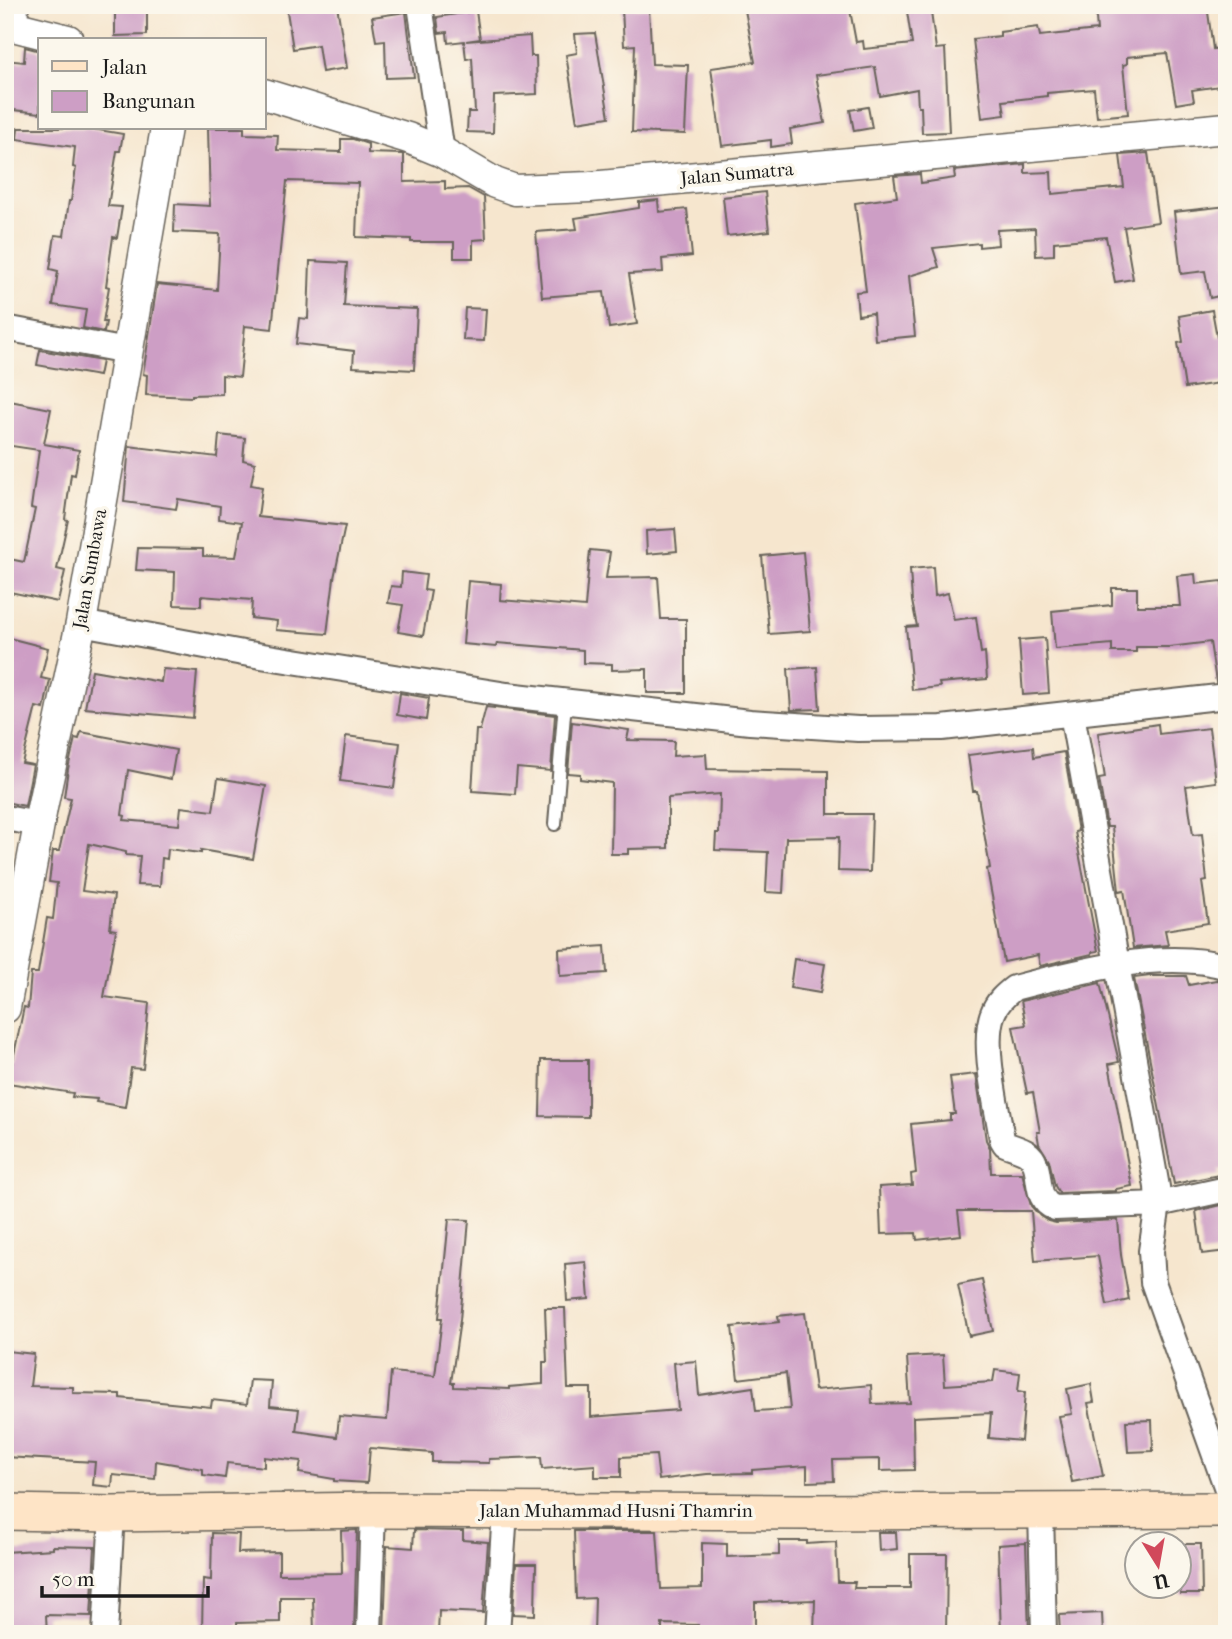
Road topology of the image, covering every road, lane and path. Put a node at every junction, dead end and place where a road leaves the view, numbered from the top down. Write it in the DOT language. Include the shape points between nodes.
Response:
graph roads {
  1 [pos="420,5"];
  2 [pos="12,19"];
  3 [pos="63,38"];
  4 [pos="266,95"];
  5 [pos="1227,128"];
  6 [pos="166,130"];
  7 [pos="442,152"];
  8 [pos="5,328"];
  9 [pos="127,351"];
  10 [pos="81,623"];
  11 [pos="1227,696"];
  12 [pos="565,702"];
  13 [pos="1072,714"];
  14 [pos="5,818"];
  15 [pos="39,824"];
  16 [pos="555,824"];
  17 [pos="1117,965"];
  18 [pos="1227,967"];
  19 [pos="5,1008"];
  20 [pos="1227,1189"];
  21 [pos="1158,1203"];
  22 [pos="1227,1489"];
  23 [pos="373,1510"];
  24 [pos="1227,1510"];
  25 [pos="505,1511"];
  26 [pos="1041,1511"];
  27 [pos="5,1512"];
  28 [pos="112,1514"];
  29 [pos="105,1634"];
  30 [pos="369,1634"];
  31 [pos="497,1634"];
  32 [pos="1044,1634"];
  1 -- 7 [label="street"];
  2 -- 3 [label="street"];
  4 -- 7 [label="street, Jalan Sumatra"];
  5 -- 7 [label="street, Jalan Sumatra" via="536,190 515,190 495,183"];
  6 -- 9 [label="street, Jalan Sumbawa"];
  8 -- 9 [label="street"];
  9 -- 10 [label="street, Jalan Sumbawa"];
  10 -- 12 [label="street"];
  10 -- 15 [label="street, Jalan Sumbawa"];
  11 -- 13 [label="street"];
  12 -- 13 [label="street" via="858,729 942,728"];
  12 -- 16 [label="lane"];
  13 -- 17 [label="street"];
  14 -- 15 [label="street"];
  15 -- 19 [label="street, Jalan Sumbawa"];
  17 -- 18 [label="street" via="1194,960"];
  17 -- 21 [label="street"];
  17 -- 21 [label="street" via="1014,988 1002,997 990,1021 989,1050 1002,1139 1033,1160 1041,1196 1049,1206"];
  20 -- 21 [label="street"];
  21 -- 22 [label="street" via="1151,1251 1153,1282"];
  23 -- 25 [label="main road, Jalan Muhammad Husni Thamrin"];
  23 -- 28 [label="main road, Jalan Muhammad Husni Thamrin"];
  23 -- 30 [label="street"];
  24 -- 26 [label="main road, Jalan Muhammad Husni Thamrin"];
  25 -- 26 [label="main road, Jalan Muhammad Husni Thamrin"];
  25 -- 31 [label="street"];
  26 -- 32 [label="street"];
  27 -- 28 [label="main road, Jalan Muhammad Husni Thamrin"];
  28 -- 29 [label="street"];
}
